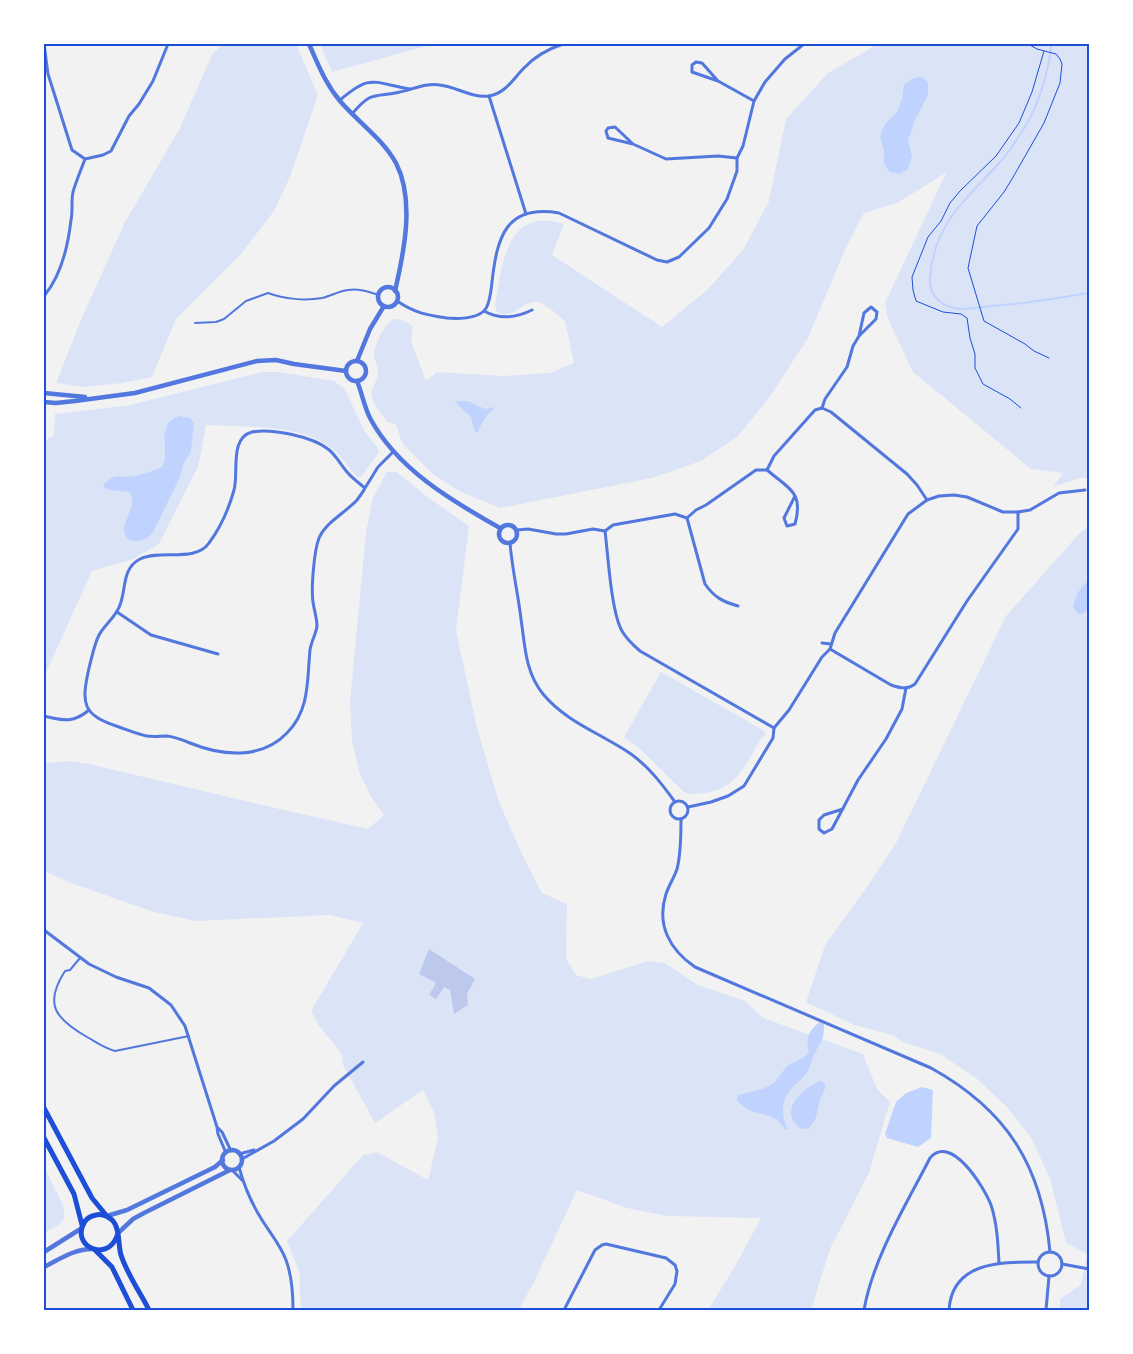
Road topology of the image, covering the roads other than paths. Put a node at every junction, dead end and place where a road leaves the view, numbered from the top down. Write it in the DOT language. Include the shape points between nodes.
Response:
graph roads {
  1 [pos="44,44"];
  2 [pos="168,44"];
  3 [pos="309,44"];
  4 [pos="563,44"];
  5 [pos="804,44"];
  6 [pos="718,81"];
  7 [pos="413,89"];
  8 [pos="489,96"];
  9 [pos="340,100"];
  10 [pos="754,101"];
  11 [pos="352,114"];
  12 [pos="633,144"];
  13 [pos="737,158"];
  14 [pos="85,159"];
  15 [pos="526,214"];
  16 [pos="395,290"];
  17 [pos="379,295"];
  18 [pos="44,296"];
  19 [pos="397,300"];
  20 [pos="384,306"];
  21 [pos="532,310"];
  22 [pos="484,311"];
  23 [pos="195,323"];
  24 [pos="859,336"];
  25 [pos="357,362"];
  26 [pos="346,371"];
  27 [pos="357,381"];
  28 [pos="44,394"];
  29 [pos="95,398"];
  30 [pos="44,402"];
  31 [pos="822,408"];
  32 [pos="394,450"];
  33 [pos="767,470"];
  34 [pos="365,488"];
  35 [pos="1085,490"];
  36 [pos="795,496"];
  37 [pos="927,500"];
  38 [pos="1018,512"];
  39 [pos="687,518"];
  40 [pos="500,528"];
  41 [pos="517,530"];
  42 [pos="604,530"];
  43 [pos="510,543"];
  44 [pos="738,606"];
  45 [pos="117,612"];
  46 [pos="822,643"];
  47 [pos="832,644"];
  48 [pos="830,649"];
  49 [pos="218,654"];
  50 [pos="906,688"];
  51 [pos="89,710"];
  52 [pos="44,716"];
  53 [pos="774,728"];
  54 [pos="675,802"];
  55 [pos="688,807"];
  56 [pos="843,808"];
  57 [pos="681,819"];
  58 [pos="44,930"];
  59 [pos="80,958"];
  60 [pos="188,1036"];
  61 [pos="363,1062"];
  62 [pos="44,1108"];
  63 [pos="217,1127"];
  64 [pos="44,1138"];
  65 [pos="231,1150"];
  66 [pos="226,1153"];
  67 [pos="241,1156"];
  68 [pos="222,1160"];
  69 [pos="239,1167"];
  70 [pos="231,1170"];
  71 [pos="244,1183"];
  72 [pos="107,1216"];
  73 [pos="82,1227"];
  74 [pos="117,1235"];
  75 [pos="94,1249"];
  76 [pos="44,1252"];
  77 [pos="1050,1252"];
  78 [pos="999,1262"];
  79 [pos="1038,1262"];
  80 [pos="1062,1264"];
  81 [pos="44,1267"];
  82 [pos="1089,1269"];
  83 [pos="1049,1276"];
  84 [pos="133,1310"];
  85 [pos="149,1310"];
  86 [pos="293,1310"];
  87 [pos="564,1310"];
  88 [pos="659,1310"];
  89 [pos="864,1310"];
  90 [pos="949,1310"];
  91 [pos="1046,1310"];
  1 -- 14 [label="street" via="48,74 72,150"];
  2 -- 14 [label="street" via="153,81 129,116 111,151"];
  3 -- 9 [label="street" via="321,72"];
  4 -- 8 [label="street" via="543,52 523,68 510,85"];
  5 -- 10 [label="street" via="785,59"];
  6 -- 6 [label="street" via="692,72 692,65 702,63"];
  6 -- 10 [label="street"];
  7 -- 8 [label="street" via="432,84 476,96"];
  7 -- 9 [label="street" via="372,81 360,84"];
  7 -- 11 [label="street" via="374,96"];
  8 -- 15 [label="street"];
  9 -- 11 [label="street"];
  10 -- 13 [label="street"];
  11 -- 16 [label="street" via="386,148 403,180 406,222"];
  12 -- 12 [label="street" via="608,138 606,131 615,127"];
  12 -- 13 [label="street" via="666,159"];
  13 -- 15 [label="street" via="737,171 723,206 709,228 673,261 657,260 559,213 542,210"];
  14 -- 18 [label="street" via="73,193 66,249"];
  15 -- 22 [label="street" via="507,227 501,237"];
  16 -- 17 [label="street" via="386,288"];
  16 -- 19 [label="street"];
  17 -- 20 [label="street"];
  17 -- 23 [label="lane" via="357,289 301,299 268,293 246,301 224,319"];
  19 -- 20 [label="street" via="390,307"];
  19 -- 22 [label="street" via="415,312 430,316 457,319"];
  20 -- 25 [label="street" via="370,329"];
  21 -- 22 [label="street" via="519,316 498,317"];
  24 -- 24 [label="street" via="864,313 871,307 877,312 876,319"];
  24 -- 31 [label="street" via="847,367"];
  25 -- 26 [label="street" via="348,365"];
  25 -- 27 [label="street" via="366,371 364,377"];
  26 -- 27 [label="street" via="350,379"];
  26 -- 29 [label="street" via="276,360 257,362 135,393"];
  27 -- 32 [label="street" via="369,416"];
  28 -- 29 [label="street"];
  29 -- 30 [label="street"];
  31 -- 33 [label="street" via="815,410 774,456"];
  31 -- 37 [label="street" via="907,474"];
  32 -- 34 [label="street"];
  32 -- 40 [label="street" via="430,484"];
  33 -- 36 [label="street"];
  33 -- 39 [label="street" via="756,470"];
  34 -- 45 [label="street" via="330,450 318,442 285,433 251,432 238,447 236,486 226,513 208,545 199,552 186,555 153,555 137,560 128,570"];
  34 -- 51 [label="street" via="358,499 319,536 312,588 317,627 311,647 308,688 300,717 275,743 244,754 226,753 201,748 177,738 139,734 102,722"];
  35 -- 38 [label="street" via="1060,493 1030,510"];
  36 -- 36 [label="street" via="798,513 795,524 787,526 784,518"];
  37 -- 38 [label="street" via="954,494 1003,512"];
  37 -- 47 [label="street" via="902,524 835,633"];
  38 -- 50 [label="street" via="1018,529 967,600 915,684"];
  39 -- 42 [label="street" via="675,514 614,525"];
  39 -- 44 [label="street" via="705,584 723,602"];
  40 -- 41 [label="street" via="508,524"];
  40 -- 43 [label="street" via="500,540"];
  41 -- 42 [label="street" via="556,534"];
  41 -- 43 [label="street" via="516,539"];
  42 -- 53 [label="street" via="616,614 630,642 640,651"];
  43 -- 54 [label="street" via="525,656 535,682 561,712 631,754 645,766"];
  45 -- 49 [label="street" via="151,635"];
  45 -- 51 [label="street" via="94,646 84,692"];
  46 -- 47 [label="street"];
  47 -- 48 [label="street"];
  48 -- 50 [label="street" via="891,685"];
  48 -- 53 [label="street"];
  50 -- 56 [label="street" via="902,709"];
  51 -- 52 [label="street" via="82,716 64,721"];
  53 -- 55 [label="street" via="773,738 744,786 722,798"];
  54 -- 55 [label="street" via="683,802"];
  54 -- 57 [label="street" via="670,806 670,812 672,817"];
  55 -- 57 [label="street" via="687,814"];
  56 -- 56 [label="street" via="832,830 824,833 819,829 819,820 824,815"];
  57 -- 77 [label="street" via="677,868 663,907 665,929 677,953 695,967 931,1068 962,1086 1007,1130 1024,1157 1043,1203"];
  58 -- 59 [label="street"];
  59 -- 60 [label="street" via="116,977 141,984 165,999 177,1013"];
  59 -- 60 [label="lane" via="70,970 65,971 54,991 56,1011 68,1026 115,1050"];
  60 -- 63 [label="street"];
  61 -- 67 [label="street" via="334,1086 303,1119 274,1141"];
  62 -- 72 [label="main road" via="92,1198"];
  63 -- 65 [label="street"];
  63 -- 66 [label="street"];
  64 -- 73 [label="main road" via="74,1194"];
  65 -- 66 [label="street"];
  65 -- 67 [label="street"];
  66 -- 68 [label="street"];
  67 -- 69 [label="street"];
  68 -- 70 [label="street"];
  68 -- 72 [label="street" via="215,1167 127,1210"];
  69 -- 70 [label="street"];
  69 -- 71 [label="street"];
  70 -- 71 [label="street"];
  70 -- 74 [label="street" via="133,1219"];
  71 -- 86 [label="street" via="287,1262"];
  72 -- 73 [label="main road" via="95,1215"];
  72 -- 74 [label="main road" via="115,1224"];
  73 -- 75 [label="main road" via="82,1238"];
  73 -- 76 [label="street"];
  74 -- 75 [label="main road" via="106,1249"];
  74 -- 85 [label="main road" via="122,1259"];
  75 -- 81 [label="street" via="75,1251"];
  75 -- 84 [label="main road" via="112,1267"];
  77 -- 79 [label="street" via="1042,1255"];
  77 -- 80 [label="street" via="1057,1254"];
  78 -- 79 [label="street"];
  78 -- 89 [label="street" via="998,1237 990,1203 975,1177 956,1156 938,1152 930,1158 880,1258"];
  78 -- 90 [label="street" via="972,1270 953,1292"];
  79 -- 83 [label="street" via="1042,1272"];
  80 -- 82 [label="street"];
  80 -- 83 [label="street" via="1056,1274"];
  83 -- 91 [label="street"];
  87 -- 88 [label="street" via="595,1250 606,1244 666,1258 675,1265 675,1284"];
}
